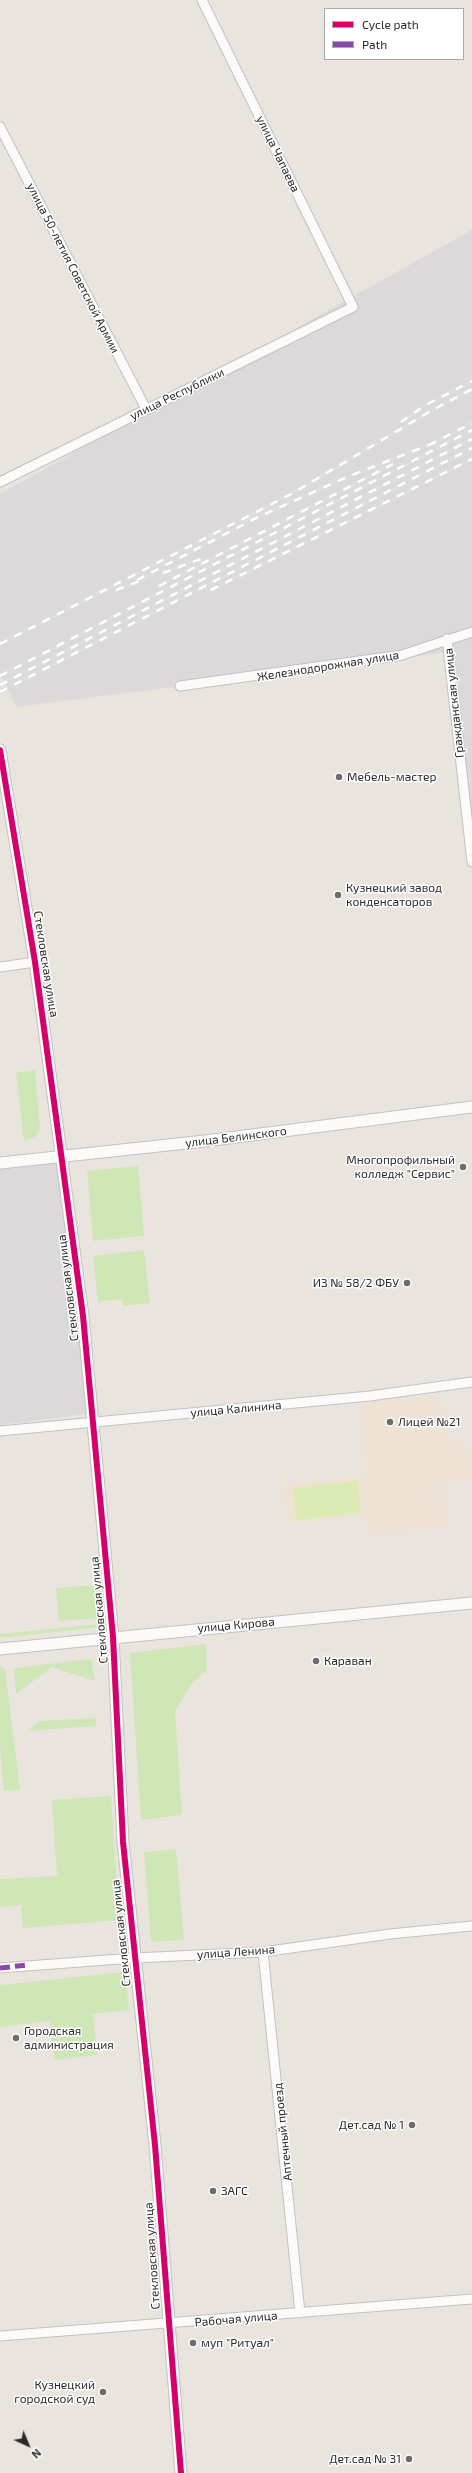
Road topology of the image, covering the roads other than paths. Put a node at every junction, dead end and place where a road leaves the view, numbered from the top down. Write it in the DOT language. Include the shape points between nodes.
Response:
graph roads {
  1 [pos="202,0"];
  2 [pos="0,127"];
  3 [pos="354,307"];
  4 [pos="146,410"];
  5 [pos="0,482"];
  6 [pos="472,632"];
  7 [pos="447,639"];
  8 [pos="180,686"];
  9 [pos="0,750"];
  10 [pos="472,862"];
  11 [pos="35,962"];
  12 [pos="0,967"];
  13 [pos="472,1107"];
  14 [pos="62,1156"];
  15 [pos="0,1163"];
  16 [pos="472,1382"];
  17 [pos="93,1421"];
  18 [pos="0,1430"];
  19 [pos="472,1603"];
  20 [pos="113,1637"];
  21 [pos="0,1649"];
  22 [pos="472,1926"];
  23 [pos="263,1952"];
  24 [pos="134,1958"];
  25 [pos="0,1968"];
  26 [pos="472,2300"];
  27 [pos="300,2313"];
  28 [pos="168,2324"];
  29 [pos="0,2336"];
  30 [pos="181,2473"];
  1 -- 3 [label="street, улица Чапаева"];
  2 -- 4 [label="street, улица 50-летия Советской Армии"];
  3 -- 4 [label="street, улица Республики"];
  4 -- 5 [label="street, улица Республики"];
  6 -- 7 [label="street, Железнодорожная улица"];
  7 -- 8 [label="street, Железнодорожная улица" via="402,655"];
  7 -- 10 [label="street, Гражданская улица"];
  9 -- 11 [label="street, Стекловская улица"];
  11 -- 12 [label="street"];
  11 -- 14 [label="street, Стекловская улица"];
  13 -- 14 [label="street, улица Белинского" via="205,1141"];
  14 -- 15 [label="street, улица Белинского"];
  14 -- 17 [label="street, Стекловская улица" via="83,1316"];
  16 -- 17 [label="street, улица Калинина" via="370,1396"];
  17 -- 18 [label="street, улица Калинина"];
  17 -- 20 [label="street, Стекловская улица"];
  19 -- 20 [label="street, улица Кирова"];
  20 -- 21 [label="street, улица Кирова"];
  20 -- 24 [label="street, Стекловская улица" via="123,1842"];
  22 -- 23 [label="street, улица Ленина" via="390,1934"];
  23 -- 24 [label="street, улица Ленина"];
  23 -- 27 [label="street, Аптечный проезд"];
  24 -- 25 [label="street, улица Ленина"];
  24 -- 28 [label="street, Стекловская улица" via="155,2145"];
  26 -- 27 [label="street, Рабочая улица"];
  27 -- 28 [label="street, Рабочая улица"];
  28 -- 29 [label="street, Рабочая улица"];
  28 -- 30 [label="street, Стекловская улица"];
}
